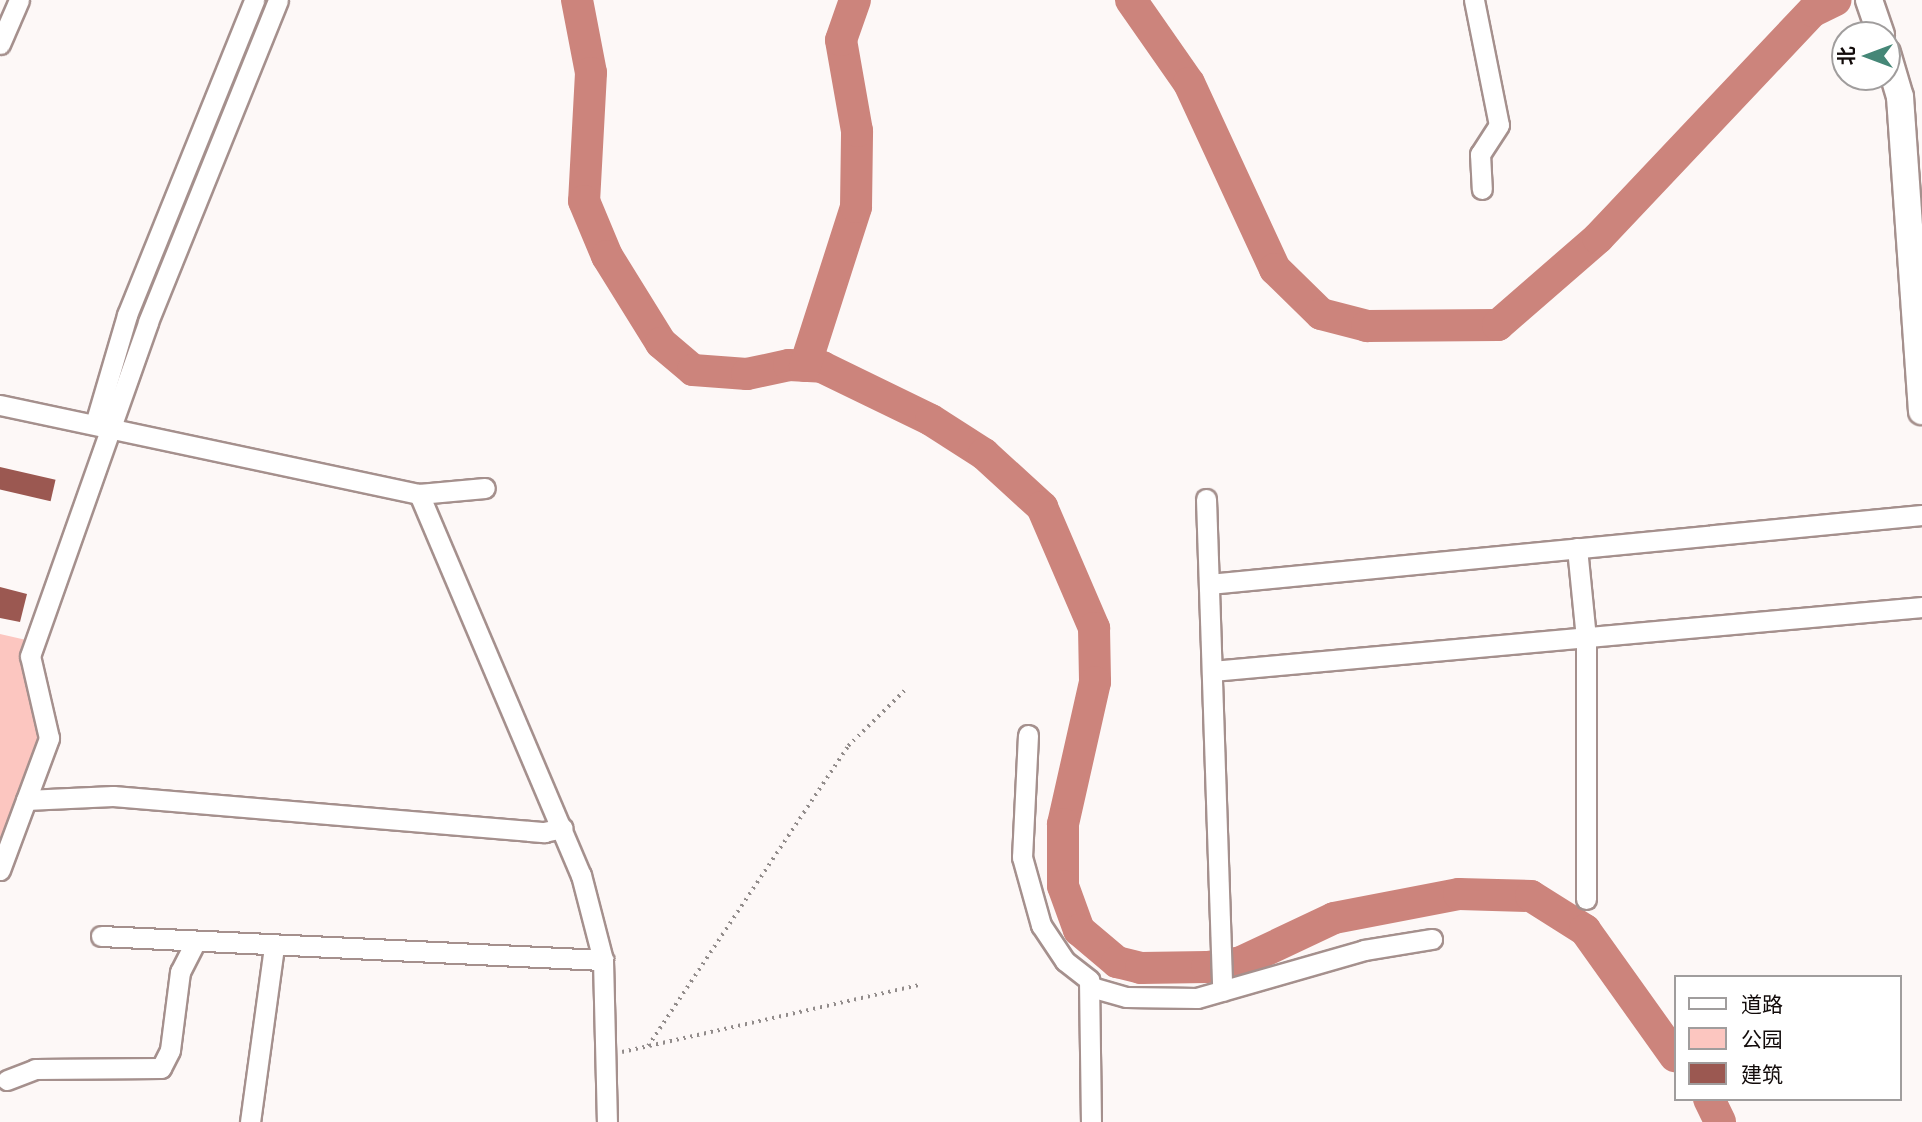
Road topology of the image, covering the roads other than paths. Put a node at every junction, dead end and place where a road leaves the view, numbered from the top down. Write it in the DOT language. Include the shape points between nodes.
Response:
graph roads {
  1 [pos="19,0"];
  2 [pos="254,0"];
  3 [pos="278,0"];
  4 [pos="1474,0"];
  5 [pos="1,38"];
  6 [pos="1898,91"];
  7 [pos="1482,189"];
  8 [pos="0,405"];
  9 [pos="1922,411"];
  10 [pos="104,425"];
  11 [pos="485,488"];
  12 [pos="419,494"];
  13 [pos="1206,499"];
  14 [pos="1922,515"];
  15 [pos="1577,548"];
  16 [pos="1209,584"];
  17 [pos="1922,607"];
  18 [pos="1586,638"];
  19 [pos="1212,671"];
  20 [pos="1028,735"];
  21 [pos="26,800"];
  22 [pos="563,828"];
  23 [pos="0,870"];
  24 [pos="1586,899"];
  25 [pos="101,936"];
  26 [pos="1432,939"];
  27 [pos="195,942"];
  28 [pos="274,946"];
  29 [pos="603,960"];
  30 [pos="1091,987"];
  31 [pos="1222,991"];
  32 [pos="6,1080"];
  33 [pos="250,1122"];
  34 [pos="607,1122"];
  35 [pos="1091,1122"];
  1 -- 5 [label="street"];
  2 -- 10 [label="street" via="127,316"];
  3 -- 10 [label="street"];
  4 -- 7 [label="street" via="1499,125 1480,154"];
  6 -- 9 [label="street"];
  8 -- 10 [label="street"];
  10 -- 12 [label="street"];
  10 -- 21 [label="street" via="30,656 49,738"];
  11 -- 12 [label="street"];
  12 -- 22 [label="street"];
  13 -- 16 [label="street"];
  14 -- 15 [label="street"];
  15 -- 16 [label="street"];
  15 -- 18 [label="street"];
  16 -- 19 [label="street"];
  17 -- 18 [label="street"];
  18 -- 19 [label="street"];
  18 -- 24 [label="street"];
  19 -- 31 [label="street"];
  20 -- 30 [label="street" via="1022,857 1041,925"];
  21 -- 22 [label="street" via="113,796 544,832"];
  21 -- 23 [label="street"];
  22 -- 29 [label="street"];
  25 -- 27 [label="street"];
  26 -- 31 [label="street" via="1364,950"];
  27 -- 28 [label="street"];
  27 -- 32 [label="street" via="180,972 170,1050 161,1068 34,1069"];
  28 -- 29 [label="street"];
  28 -- 33 [label="street"];
  29 -- 34 [label="street"];
  30 -- 31 [label="street" via="1126,997 1197,998"];
  30 -- 35 [label="street"];
}
